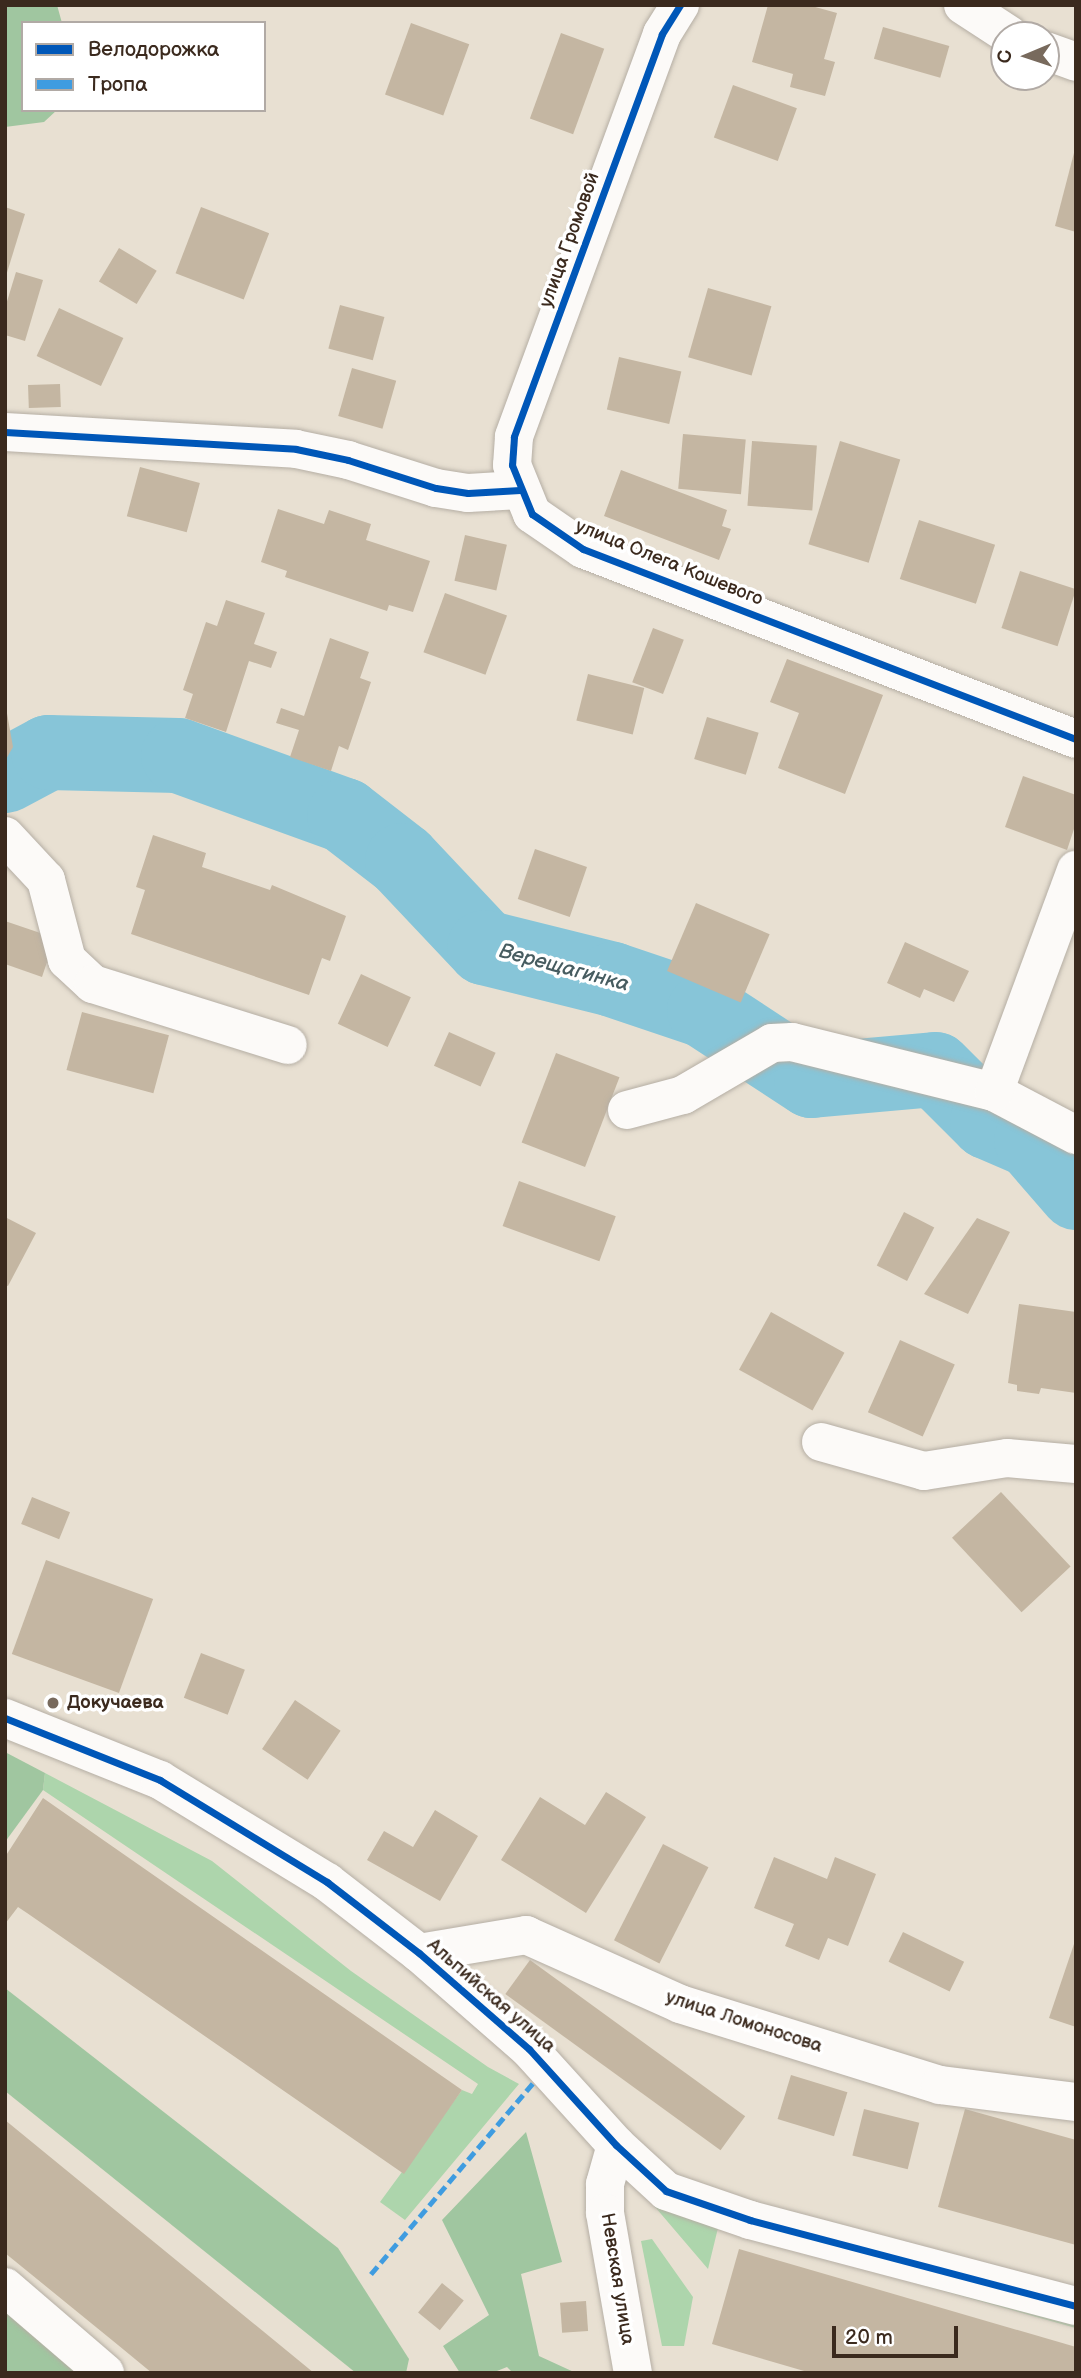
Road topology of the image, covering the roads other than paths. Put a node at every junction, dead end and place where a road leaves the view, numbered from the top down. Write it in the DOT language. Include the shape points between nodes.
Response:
graph roads {
  1 [pos="680,5"];
  2 [pos="963,5"];
  3 [pos="990,23"];
  4 [pos="5,432"];
  5 [pos="520,490"];
  6 [pos="1076,739"];
  7 [pos="5,836"];
  8 [pos="1076,870"];
  9 [pos="288,1045"];
  10 [pos="994,1092"];
  11 [pos="627,1111"];
  12 [pos="1076,1135"];
  13 [pos="821,1442"];
  14 [pos="1076,1464"];
  15 [pos="5,1718"];
  16 [pos="419,1953"];
  17 [pos="1074,2113"];
  18 [pos="616,2145"];
  19 [pos="5,2287"];
  20 [pos="1076,2306"];
  21 [pos="105,2373"];
  22 [pos="632,2373"];
  1 -- 5 [label="street, улица Громовой" via="663,34 514,437 512,465"];
  2 -- 3 [label="street"];
  4 -- 5 [label="street" via="296,449 436,488 468,493"];
  5 -- 6 [label="street, улица Олега Кошевого" via="532,514 583,549"];
  7 -- 9 [label="street" via="46,880 67,960 93,984"];
  8 -- 10 [label="street"];
  10 -- 11 [label="street" via="792,1042 772,1043 683,1095"];
  10 -- 12 [label="street"];
  13 -- 14 [label="street" via="924,1471 1007,1458"];
  15 -- 16 [label="street, Альпийская улица" via="172,1787 327,1882"];
  16 -- 17 [label="street, улица Ломоносова" via="526,1935 680,2004 940,2085"];
  16 -- 18 [label="street, Альпийская улица" via="529,2049"];
  18 -- 20 [label="street, Альпийская улица" via="666,2191 703,2205"];
  18 -- 22 [label="street, Невская улица" via="605,2184 605,2213"];
  19 -- 21 [label="street"];
}
